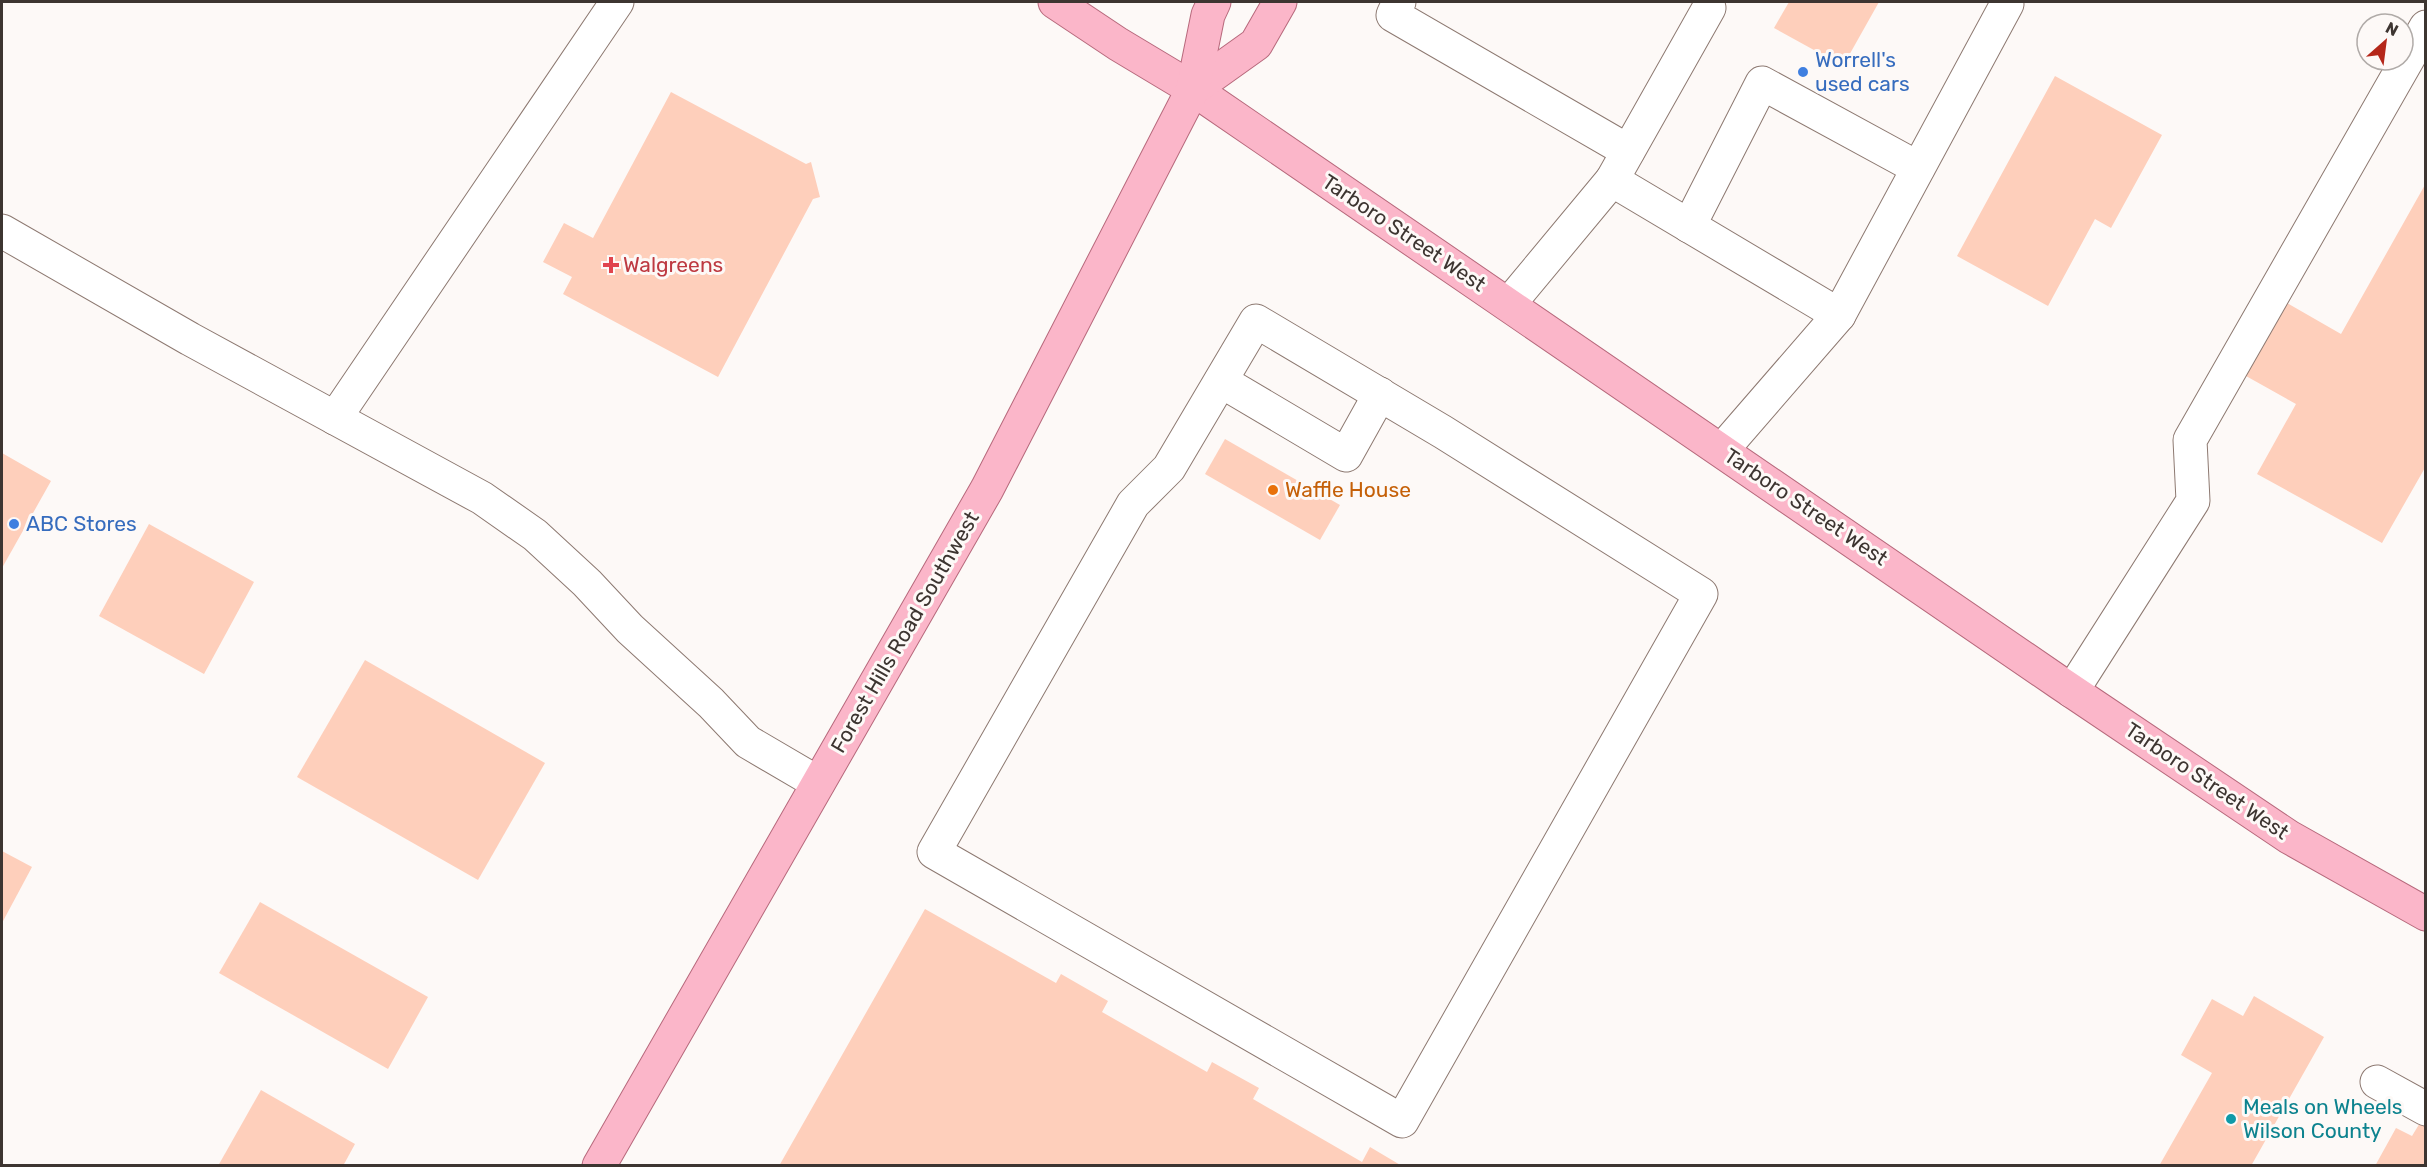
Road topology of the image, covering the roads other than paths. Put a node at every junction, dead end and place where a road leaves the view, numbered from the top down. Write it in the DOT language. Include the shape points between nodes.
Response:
graph roads {
  1 [pos="617,2"];
  2 [pos="1055,2"];
  3 [pos="1214,2"];
  4 [pos="1280,2"];
  5 [pos="1399,2"];
  6 [pos="1706,4"];
  7 [pos="2007,4"];
  8 [pos="2426,27"];
  9 [pos="1193,89"];
  10 [pos="1628,151"];
  11 [pos="1918,168"];
  12 [pos="1612,180"];
  13 [pos="1689,226"];
  14 [pos="2,231"];
  15 [pos="1509,304"];
  16 [pos="1839,315"];
  17 [pos="1221,381"];
  18 [pos="1380,394"];
  19 [pos="335,418"];
  20 [pos="1722,450"];
  21 [pos="2072,691"];
  22 [pos="818,783"];
  23 [pos="2426,914"];
  24 [pos="2377,1082"];
  25 [pos="2426,1109"];
  26 [pos="599,1166"];
  1 -- 19 [label="lane"];
  2 -- 9 [label="main road, Tarboro Street West"];
  3 -- 9 [label="main road"];
  4 -- 9 [label="main road" via="1256,44"];
  5 -- 10 [label="lane" via="1393,15"];
  6 -- 10 [label="lane"];
  7 -- 11 [label="lane"];
  8 -- 21 [label="lane" via="2190,440 2193,501"];
  9 -- 15 [label="main road, Tarboro Street West"];
  9 -- 22 [label="main road, Forest Hills Road Southwest" via="987,489"];
  10 -- 12 [label="lane"];
  11 -- 13 [label="lane" via="1762,83"];
  11 -- 16 [label="lane"];
  12 -- 13 [label="lane"];
  12 -- 15 [label="lane"];
  13 -- 16 [label="lane"];
  14 -- 19 [label="lane"];
  15 -- 20 [label="main road, Tarboro Street West"];
  16 -- 20 [label="lane"];
  17 -- 18 [label="lane" via="1256,321"];
  17 -- 18 [label="lane" via="1346,455"];
  17 -- 18 [label="lane" via="1169,468 1133,504 934,852 1402,1121 1701,594"];
  19 -- 22 [label="lane" via="482,498 535,535 748,742"];
  20 -- 21 [label="main road, Tarboro Street West"];
  21 -- 23 [label="main road, Tarboro Street West" via="2289,837"];
  22 -- 26 [label="main road, Forest Hills Road Southwest"];
  24 -- 25 [label="lane"];
}
